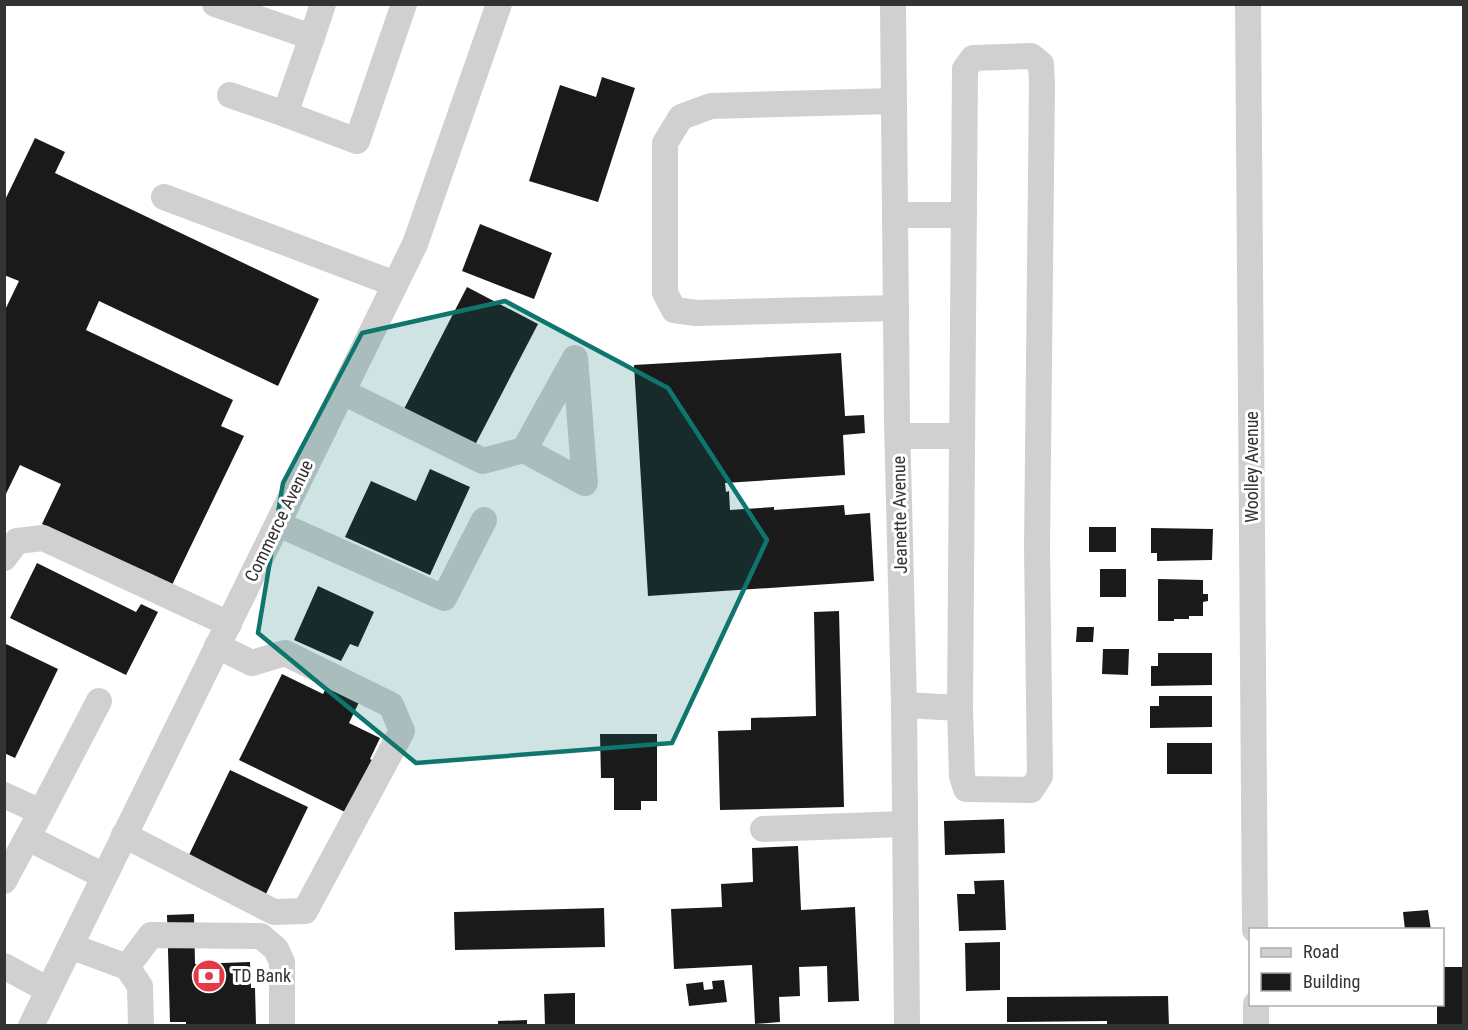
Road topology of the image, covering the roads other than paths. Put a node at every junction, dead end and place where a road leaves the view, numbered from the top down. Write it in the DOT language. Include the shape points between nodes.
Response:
graph roads {
  1 [pos="215,4"];
  2 [pos="323,4"];
  3 [pos="404,4"];
  4 [pos="499,4"];
  5 [pos="893,4"];
  6 [pos="1248,4"];
  7 [pos="312,37"];
  8 [pos="230,95"];
  9 [pos="894,101"];
  10 [pos="285,114"];
  11 [pos="164,197"];
  12 [pos="964,214"];
  13 [pos="895,215"];
  14 [pos="395,284"];
  15 [pos="896,308"];
  16 [pos="343,392"];
  17 [pos="898,436"];
  18 [pos="962,436"];
  19 [pos="524,450"];
  20 [pos="484,520"];
  21 [pos="278,524"];
  22 [pos="4,558"];
  23 [pos="223,635"];
  24 [pos="99,701"];
  25 [pos="904,705"];
  26 [pos="960,708"];
  27 [pos="4,795"];
  28 [pos="40,813"];
  29 [pos="904,824"];
  30 [pos="763,829"];
  31 [pos="124,835"];
  32 [pos="28,838"];
  33 [pos="104,876"];
  34 [pos="4,881"];
  35 [pos="1256,928"];
  36 [pos="70,946"];
  37 [pos="4,966"];
  38 [pos="127,967"];
  39 [pos="48,990"];
  40 [pos="1256,1006"];
  41 [pos="31,1026"];
  42 [pos="141,1026"];
  43 [pos="282,1026"];
  44 [pos="907,1026"];
  45 [pos="1256,1026"];
  1 -- 7 [label="street"];
  2 -- 7 [label="street"];
  3 -- 10 [label="street" via="357,141"];
  4 -- 14 [label="street, Commerce Avenue" via="415,244"];
  5 -- 9 [label="street, Jeanette Avenue"];
  6 -- 35 [label="street, Woolley Avenue"];
  7 -- 10 [label="street"];
  8 -- 10 [label="street"];
  9 -- 13 [label="street, Jeanette Avenue"];
  9 -- 15 [label="street" via="711,106 681,117 665,143 665,293 674,310 696,314"];
  11 -- 14 [label="street"];
  12 -- 13 [label="street"];
  12 -- 18 [label="street"];
  12 -- 26 [label="street" via="965,69 973,58 1031,56 1041,64 1042,83 1037,548 1040,776 1031,790 966,789 962,776"];
  13 -- 15 [label="street, Jeanette Avenue"];
  14 -- 16 [label="street, Commerce Avenue"];
  15 -- 17 [label="street, Jeanette Avenue"];
  16 -- 19 [label="street" via="483,461"];
  16 -- 21 [label="street, Commerce Avenue"];
  17 -- 18 [label="street"];
  17 -- 25 [label="street, Jeanette Avenue"];
  18 -- 26 [label="street"];
  20 -- 21 [label="street" via="444,598"];
  21 -- 23 [label="street, Commerce Avenue"];
  22 -- 23 [label="street" via="17,540 43,538"];
  23 -- 31 [label="street, Commerce Avenue"];
  23 -- 31 [label="street" via="252,663 285,653 391,705 402,731 305,911 274,912"];
  24 -- 28 [label="street"];
  25 -- 26 [label="street"];
  25 -- 29 [label="street, Jeanette Avenue"];
  27 -- 28 [label="street"];
  28 -- 32 [label="street"];
  29 -- 30 [label="street"];
  29 -- 44 [label="street, Jeanette Avenue"];
  31 -- 33 [label="street, Commerce Avenue"];
  32 -- 33 [label="street"];
  32 -- 34 [label="street"];
  33 -- 36 [label="street, Commerce Avenue"];
  36 -- 38 [label="street"];
  36 -- 39 [label="street, Commerce Avenue"];
  37 -- 39 [label="street"];
  38 -- 42 [label="street" via="140,986"];
  38 -- 43 [label="street" via="151,935 261,936 282,962"];
  39 -- 41 [label="street, Commerce Avenue"];
  40 -- 45 [label="street"];
}
